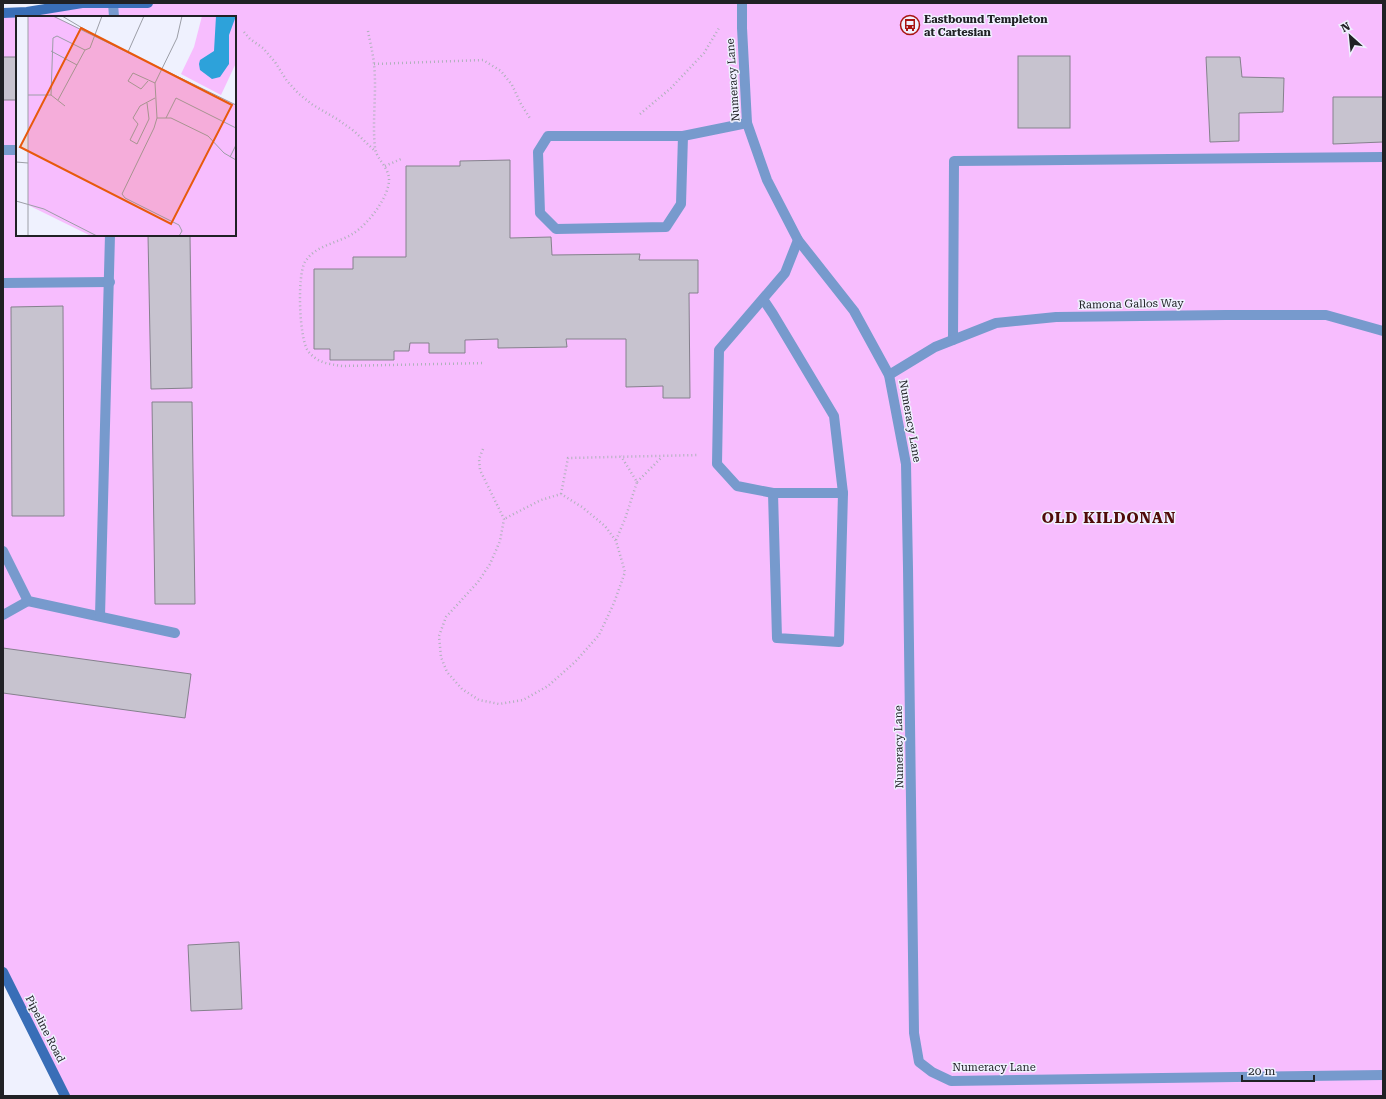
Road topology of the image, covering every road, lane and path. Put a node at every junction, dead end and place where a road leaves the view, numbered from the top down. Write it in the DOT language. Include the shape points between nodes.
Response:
graph roads {
  1 [pos="82,3"];
  2 [pos="113,3"];
  3 [pos="148,3"];
  4 [pos="742,3"];
  5 [pos="3,13"];
  6 [pos="114,16"];
  7 [pos="719,28"];
  8 [pos="368,31"];
  9 [pos="244,32"];
  10 [pos="374,64"];
  11 [pos="640,114"];
  12 [pos="531,120"];
  13 [pos="747,123"];
  14 [pos="683,136"];
  15 [pos="3,150"];
  16 [pos="16,150"];
  17 [pos="375,151"];
  18 [pos="1383,157"];
  19 [pos="401,158"];
  20 [pos="385,166"];
  21 [pos="110,236"];
  22 [pos="798,240"];
  23 [pos="3,282"];
  24 [pos="110,282"];
  25 [pos="763,299"];
  26 [pos="1383,332"];
  27 [pos="953,340"];
  28 [pos="484,363"];
  29 [pos="889,374"];
  30 [pos="483,448"];
  31 [pos="704,455"];
  32 [pos="621,456"];
  33 [pos="662,456"];
  34 [pos="637,482"];
  35 [pos="772,493"];
  36 [pos="843,493"];
  37 [pos="561,494"];
  38 [pos="504,519"];
  39 [pos="616,541"];
  40 [pos="3,551"];
  41 [pos="28,602"];
  42 [pos="3,615"];
  43 [pos="100,616"];
  44 [pos="175,633"];
  45 [pos="3,972"];
  46 [pos="1383,1076"];
  47 [pos="65,1096"];
  1 -- 2 [label="street"];
  1 -- 5 [label="street" via="27,12"];
  2 -- 3 [label="street"];
  2 -- 6 [label="street"];
  4 -- 13 [label="street, Numeracy Lane"];
  7 -- 11 [label="path" via="704,53 671,88"];
  8 -- 10 [label="path"];
  9 -- 17 [label="path" via="263,48 299,94 354,131"];
  10 -- 12 [label="path" via="483,60 501,70"];
  10 -- 17 [label="path"];
  13 -- 14 [label="street"];
  13 -- 22 [label="street, Numeracy Lane" via="767,180"];
  14 -- 14 [label="street" via="548,136 538,152 540,213 556,229 666,227 681,204"];
  15 -- 16 [label="street"];
  17 -- 20 [label="path"];
  18 -- 27 [label="street" via="954,161"];
  19 -- 20 [label="path"];
  20 -- 28 [label="path" via="389,181 384,198 367,221 354,233 316,252 305,261 302,271 300,319 302,337 307,350 326,364 342,366"];
  21 -- 24 [label="street"];
  22 -- 25 [label="street" via="785,273"];
  22 -- 29 [label="street, Numeracy Lane" via="854,311"];
  23 -- 24 [label="street"];
  24 -- 43 [label="street"];
  25 -- 35 [label="street" via="719,350 717,464 737,486"];
  25 -- 36 [label="street" via="834,416"];
  26 -- 27 [label="street, Ramona Gallos Way" via="1326,315 1056,317 996,323"];
  27 -- 29 [label="street, Ramona Gallos Way" via="935,347"];
  29 -- 46 [label="street, Numeracy Lane" via="906,464 914,1033 920,1062 932,1072 951,1081"];
  30 -- 38 [label="path" via="479,459 480,470"];
  31 -- 33 [label="path"];
  32 -- 33 [label="path"];
  32 -- 34 [label="path"];
  32 -- 37 [label="path" via="568,458"];
  33 -- 34 [label="path"];
  34 -- 39 [label="path"];
  35 -- 36 [label="street"];
  35 -- 36 [label="street" via="776,638 839,642"];
  37 -- 38 [label="path" via="541,500"];
  37 -- 39 [label="path" via="582,506 605,526"];
  38 -- 39 [label="path" via="500,541 490,564 478,582 446,617 439,636 441,657 447,672 462,689 479,700 499,704 523,700 548,686 575,662 598,635 614,603 625,572"];
  40 -- 41 [label="street"];
  41 -- 42 [label="street"];
  41 -- 43 [label="street"];
  43 -- 44 [label="street"];
  45 -- 47 [label="street, Pipeline Road"];
}
